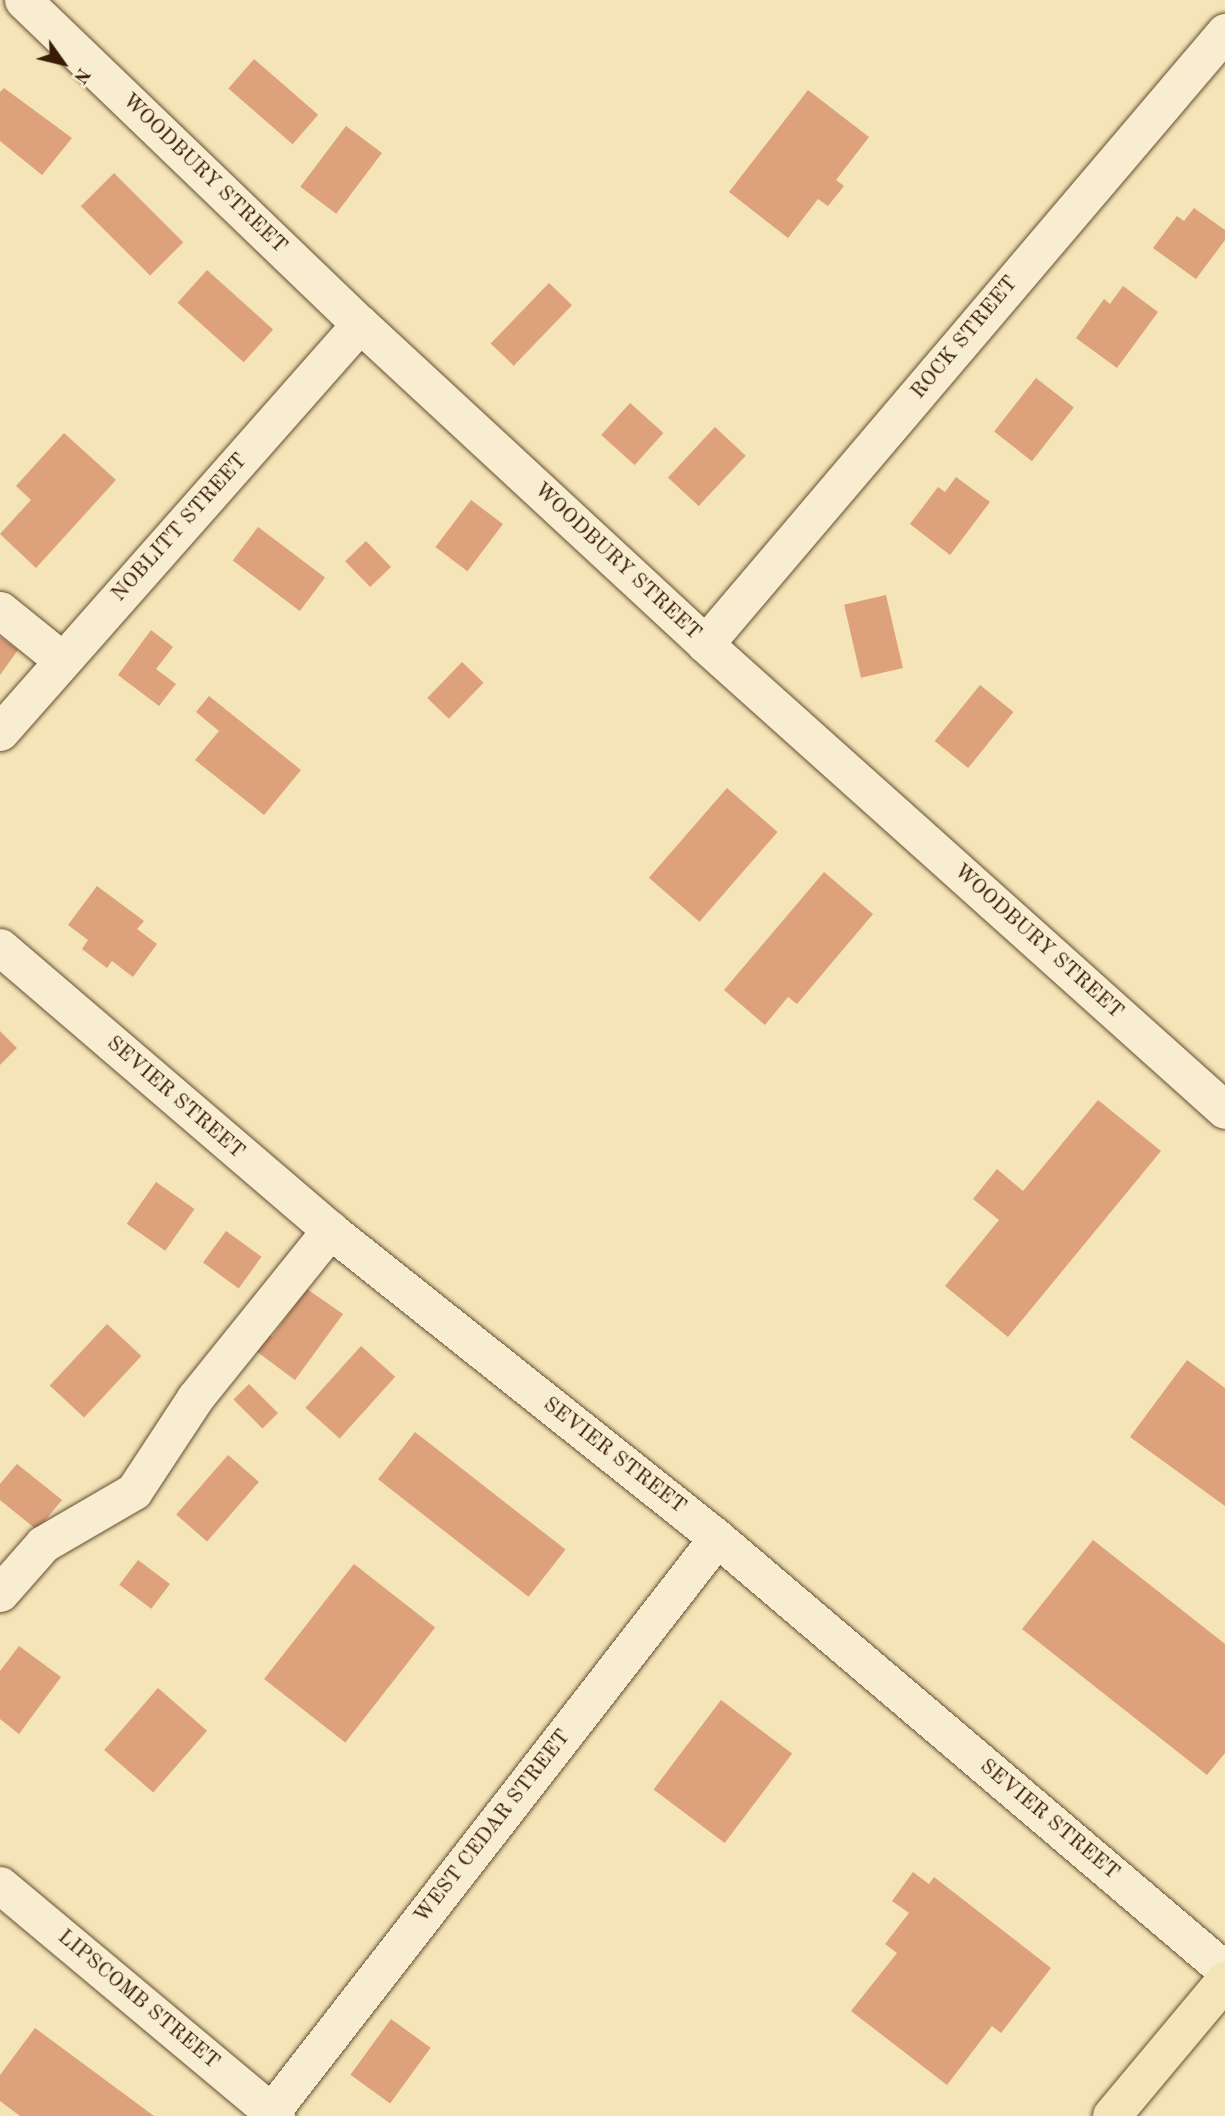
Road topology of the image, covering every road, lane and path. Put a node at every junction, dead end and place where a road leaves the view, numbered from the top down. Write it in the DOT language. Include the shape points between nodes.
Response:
graph roads {
  1 [pos="23,0"];
  2 [pos="1225,33"];
  3 [pos="360,324"];
  4 [pos="0,610"];
  5 [pos="705,644"];
  6 [pos="62,660"];
  7 [pos="0,732"];
  8 [pos="0,947"];
  9 [pos="1225,1110"];
  10 [pos="330,1230"];
  11 [pos="717,1538"];
  12 [pos="0,1593"];
  13 [pos="0,1885"];
  14 [pos="1225,1970"];
  15 [pos="1225,1981"];
  16 [pos="271,2115"];
  17 [pos="1112,2116"];
  1 -- 3 [label="street, WOODBURY STREET"];
  2 -- 5 [label="street, ROCK STREET"];
  3 -- 5 [label="street, WOODBURY STREET"];
  3 -- 6 [label="street, NOBLITT STREET"];
  4 -- 6 [label="street"];
  5 -- 9 [label="street, WOODBURY STREET"];
  6 -- 7 [label="street, NOBLITT STREET"];
  8 -- 10 [label="street, SEVIER STREET"];
  10 -- 11 [label="street, SEVIER STREET"];
  10 -- 12 [label="street" via="195,1398 134,1490 43,1544"];
  11 -- 14 [label="street, SEVIER STREET"];
  11 -- 16 [label="street, WEST CEDAR STREET"];
  13 -- 16 [label="street, LIPSCOMB STREET"];
  15 -- 17 [label="highway"];
}
